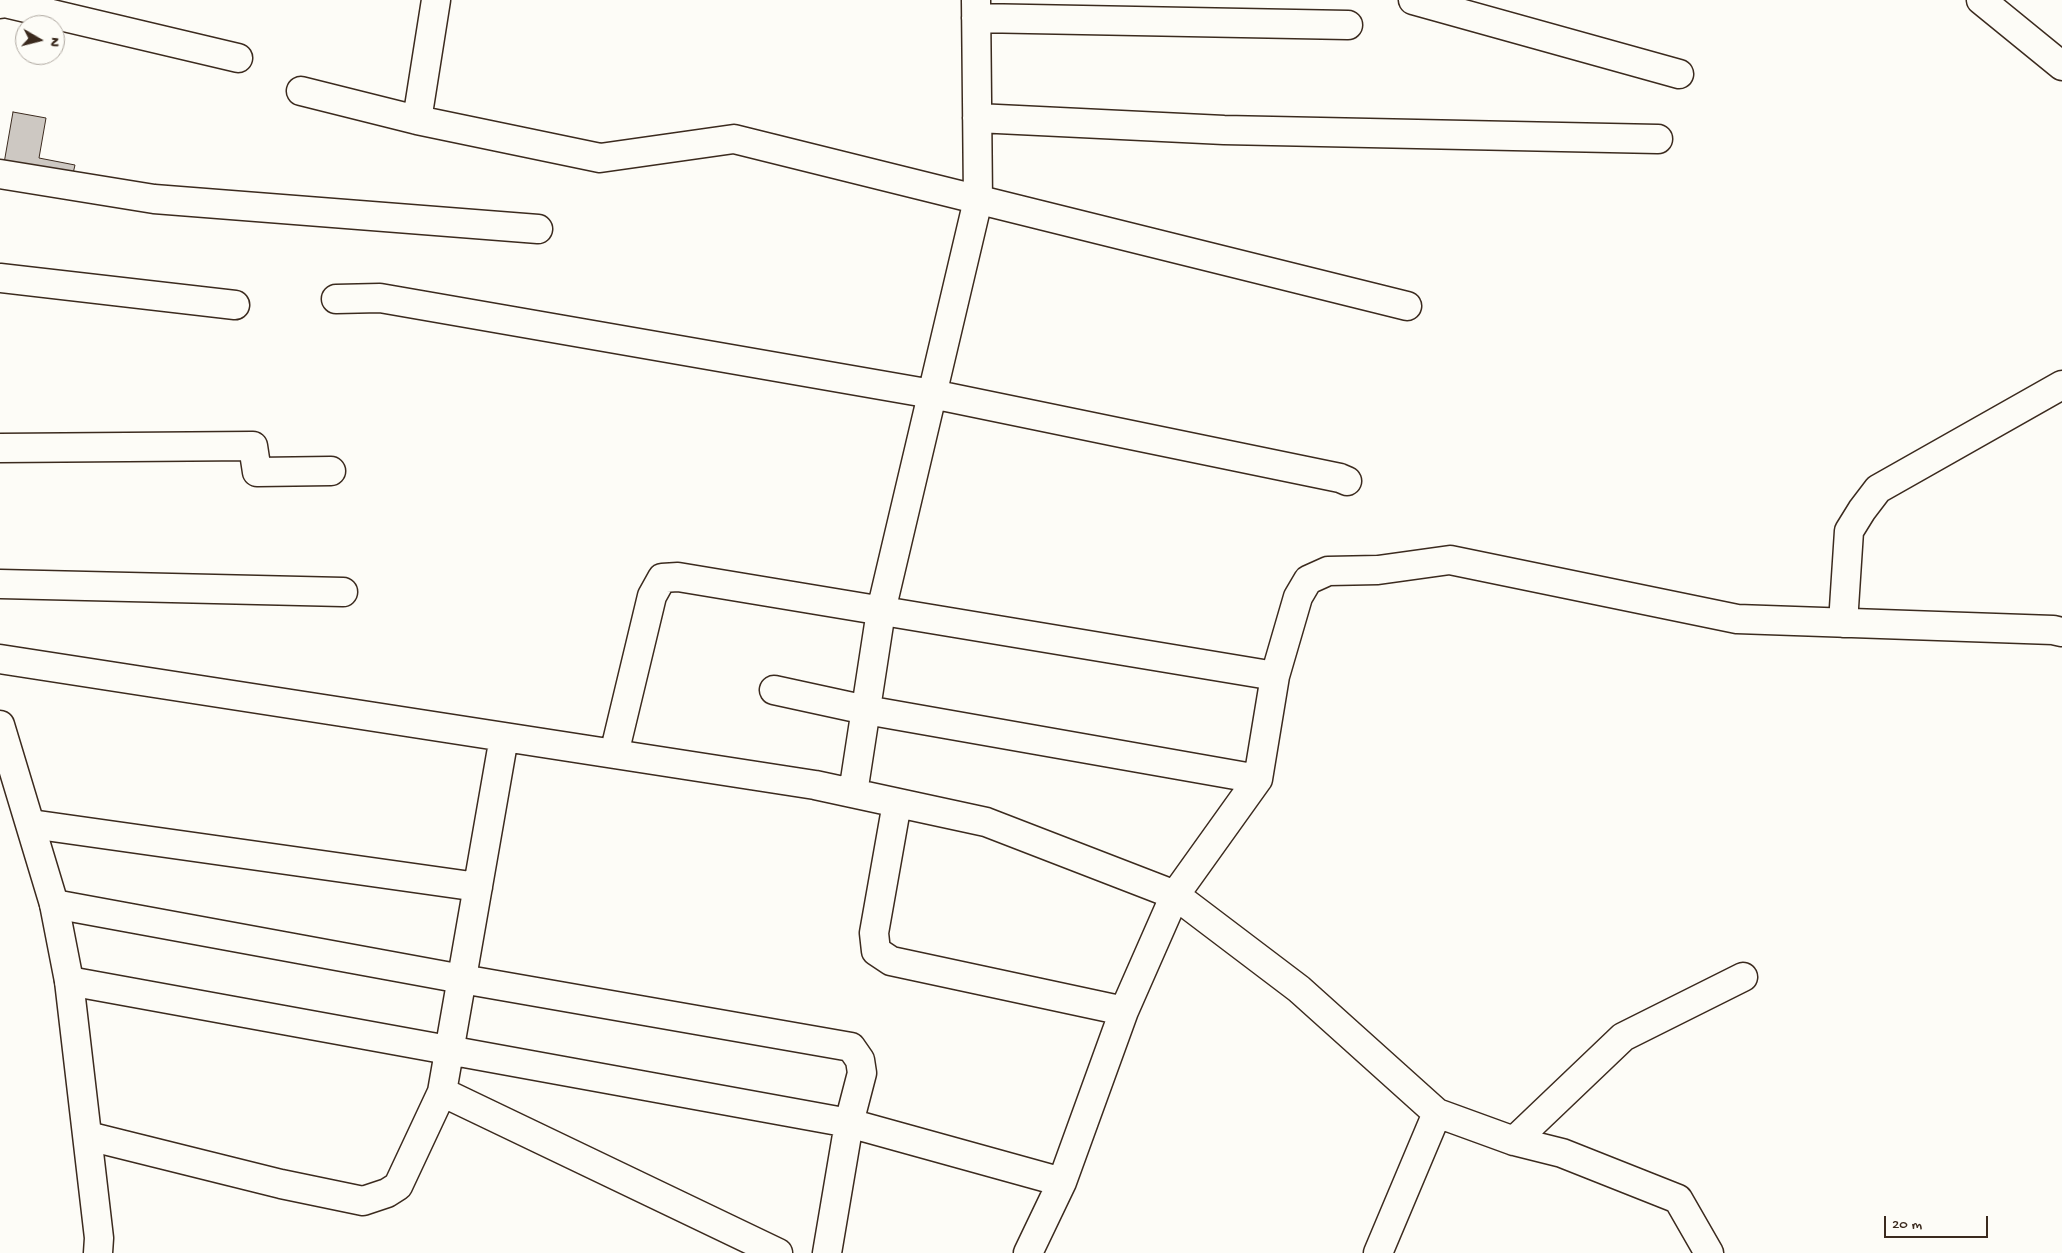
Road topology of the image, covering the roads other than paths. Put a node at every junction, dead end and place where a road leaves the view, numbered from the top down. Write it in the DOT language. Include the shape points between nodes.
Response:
graph roads {
  1 [pos="436,0"];
  2 [pos="1413,0"];
  3 [pos="1981,0"];
  4 [pos="0,2"];
  5 [pos="976,9"];
  6 [pos="1348,25"];
  7 [pos="238,58"];
  8 [pos="2062,66"];
  9 [pos="1679,74"];
  10 [pos="301,91"];
  11 [pos="977,118"];
  12 [pos="416,120"];
  13 [pos="1658,139"];
  14 [pos="0,174"];
  15 [pos="978,200"];
  16 [pos="538,229"];
  17 [pos="0,278"];
  18 [pos="336,299"];
  19 [pos="234,305"];
  20 [pos="1407,306"];
  21 [pos="2062,385"];
  22 [pos="932,394"];
  23 [pos="0,448"];
  24 [pos="331,471"];
  25 [pos="1347,481"];
  26 [pos="0,584"];
  27 [pos="343,592"];
  28 [pos="881,611"];
  29 [pos="1843,623"];
  30 [pos="2062,632"];
  31 [pos="0,658"];
  32 [pos="1275,676"];
  33 [pos="774,690"];
  34 [pos="866,710"];
  35 [pos="0,725"];
  36 [pos="504,737"];
  37 [pos="614,754"];
  38 [pos="1258,779"];
  39 [pos="853,793"];
  40 [pos="897,803"];
  41 [pos="31,824"];
  42 [pos="478,887"];
  43 [pos="1175,896"];
  44 [pos="54,904"];
  45 [pos="1742,978"];
  46 [pos="462,979"];
  47 [pos="69,981"];
  48 [pos="1124,1011"];
  49 [pos="449,1050"];
  50 [pos="442,1092"];
  51 [pos="1437,1113"];
  52 [pos="850,1123"];
  53 [pos="88,1136"];
  54 [pos="1514,1141"];
  55 [pos="1062,1182"];
  56 [pos="98,1253"];
  57 [pos="778,1253"];
  58 [pos="827,1253"];
  59 [pos="1028,1253"];
  60 [pos="1378,1253"];
  61 [pos="1709,1253"];
  1 -- 12 [label="street"];
  2 -- 9 [label="street"];
  3 -- 8 [label="street"];
  4 -- 7 [label="street"];
  5 -- 6 [label="street"];
  5 -- 11 [label="street"];
  10 -- 12 [label="street"];
  11 -- 13 [label="street" via="1224,130"];
  11 -- 15 [label="street"];
  12 -- 15 [label="street" via="600,158 734,139"];
  14 -- 16 [label="street" via="154,199"];
  15 -- 20 [label="street"];
  15 -- 22 [label="street"];
  17 -- 19 [label="street"];
  18 -- 22 [label="street" via="380,298"];
  21 -- 29 [label="street" via="1878,489 1849,531"];
  22 -- 25 [label="street"];
  22 -- 28 [label="street"];
  23 -- 24 [label="street" via="253,446 257,472"];
  26 -- 27 [label="street"];
  28 -- 32 [label="street"];
  28 -- 34 [label="street"];
  28 -- 37 [label="street" via="678,577 662,578 652,596"];
  29 -- 30 [label="street"];
  29 -- 32 [label="street" via="1737,619 1450,560 1378,570 1328,571 1308,580 1298,596"];
  31 -- 36 [label="street"];
  32 -- 38 [label="street"];
  33 -- 34 [label="street"];
  34 -- 38 [label="street"];
  34 -- 39 [label="street"];
  35 -- 41 [label="street"];
  36 -- 37 [label="street"];
  36 -- 42 [label="street"];
  37 -- 39 [label="street"];
  38 -- 43 [label="street"];
  39 -- 40 [label="street"];
  40 -- 43 [label="street" via="986,822"];
  40 -- 48 [label="street" via="874,933 876,951 891,961"];
  41 -- 42 [label="street"];
  41 -- 44 [label="street"];
  42 -- 46 [label="street"];
  43 -- 48 [label="street"];
  43 -- 51 [label="street" via="1299,989"];
  44 -- 46 [label="street"];
  44 -- 47 [label="street"];
  45 -- 54 [label="street" via="1624,1037"];
  46 -- 49 [label="street"];
  46 -- 52 [label="street" via="851,1047 860,1060 862,1073"];
  47 -- 49 [label="street"];
  47 -- 53 [label="street"];
  48 -- 55 [label="street"];
  49 -- 50 [label="street"];
  49 -- 52 [label="street"];
  50 -- 53 [label="street" via="398,1186 363,1201"];
  50 -- 57 [label="street"];
  51 -- 54 [label="street"];
  51 -- 60 [label="street"];
  52 -- 55 [label="street"];
  52 -- 58 [label="street"];
  53 -- 56 [label="street"];
  54 -- 61 [label="street" via="1562,1153 1678,1199"];
  55 -- 59 [label="street"];
}
